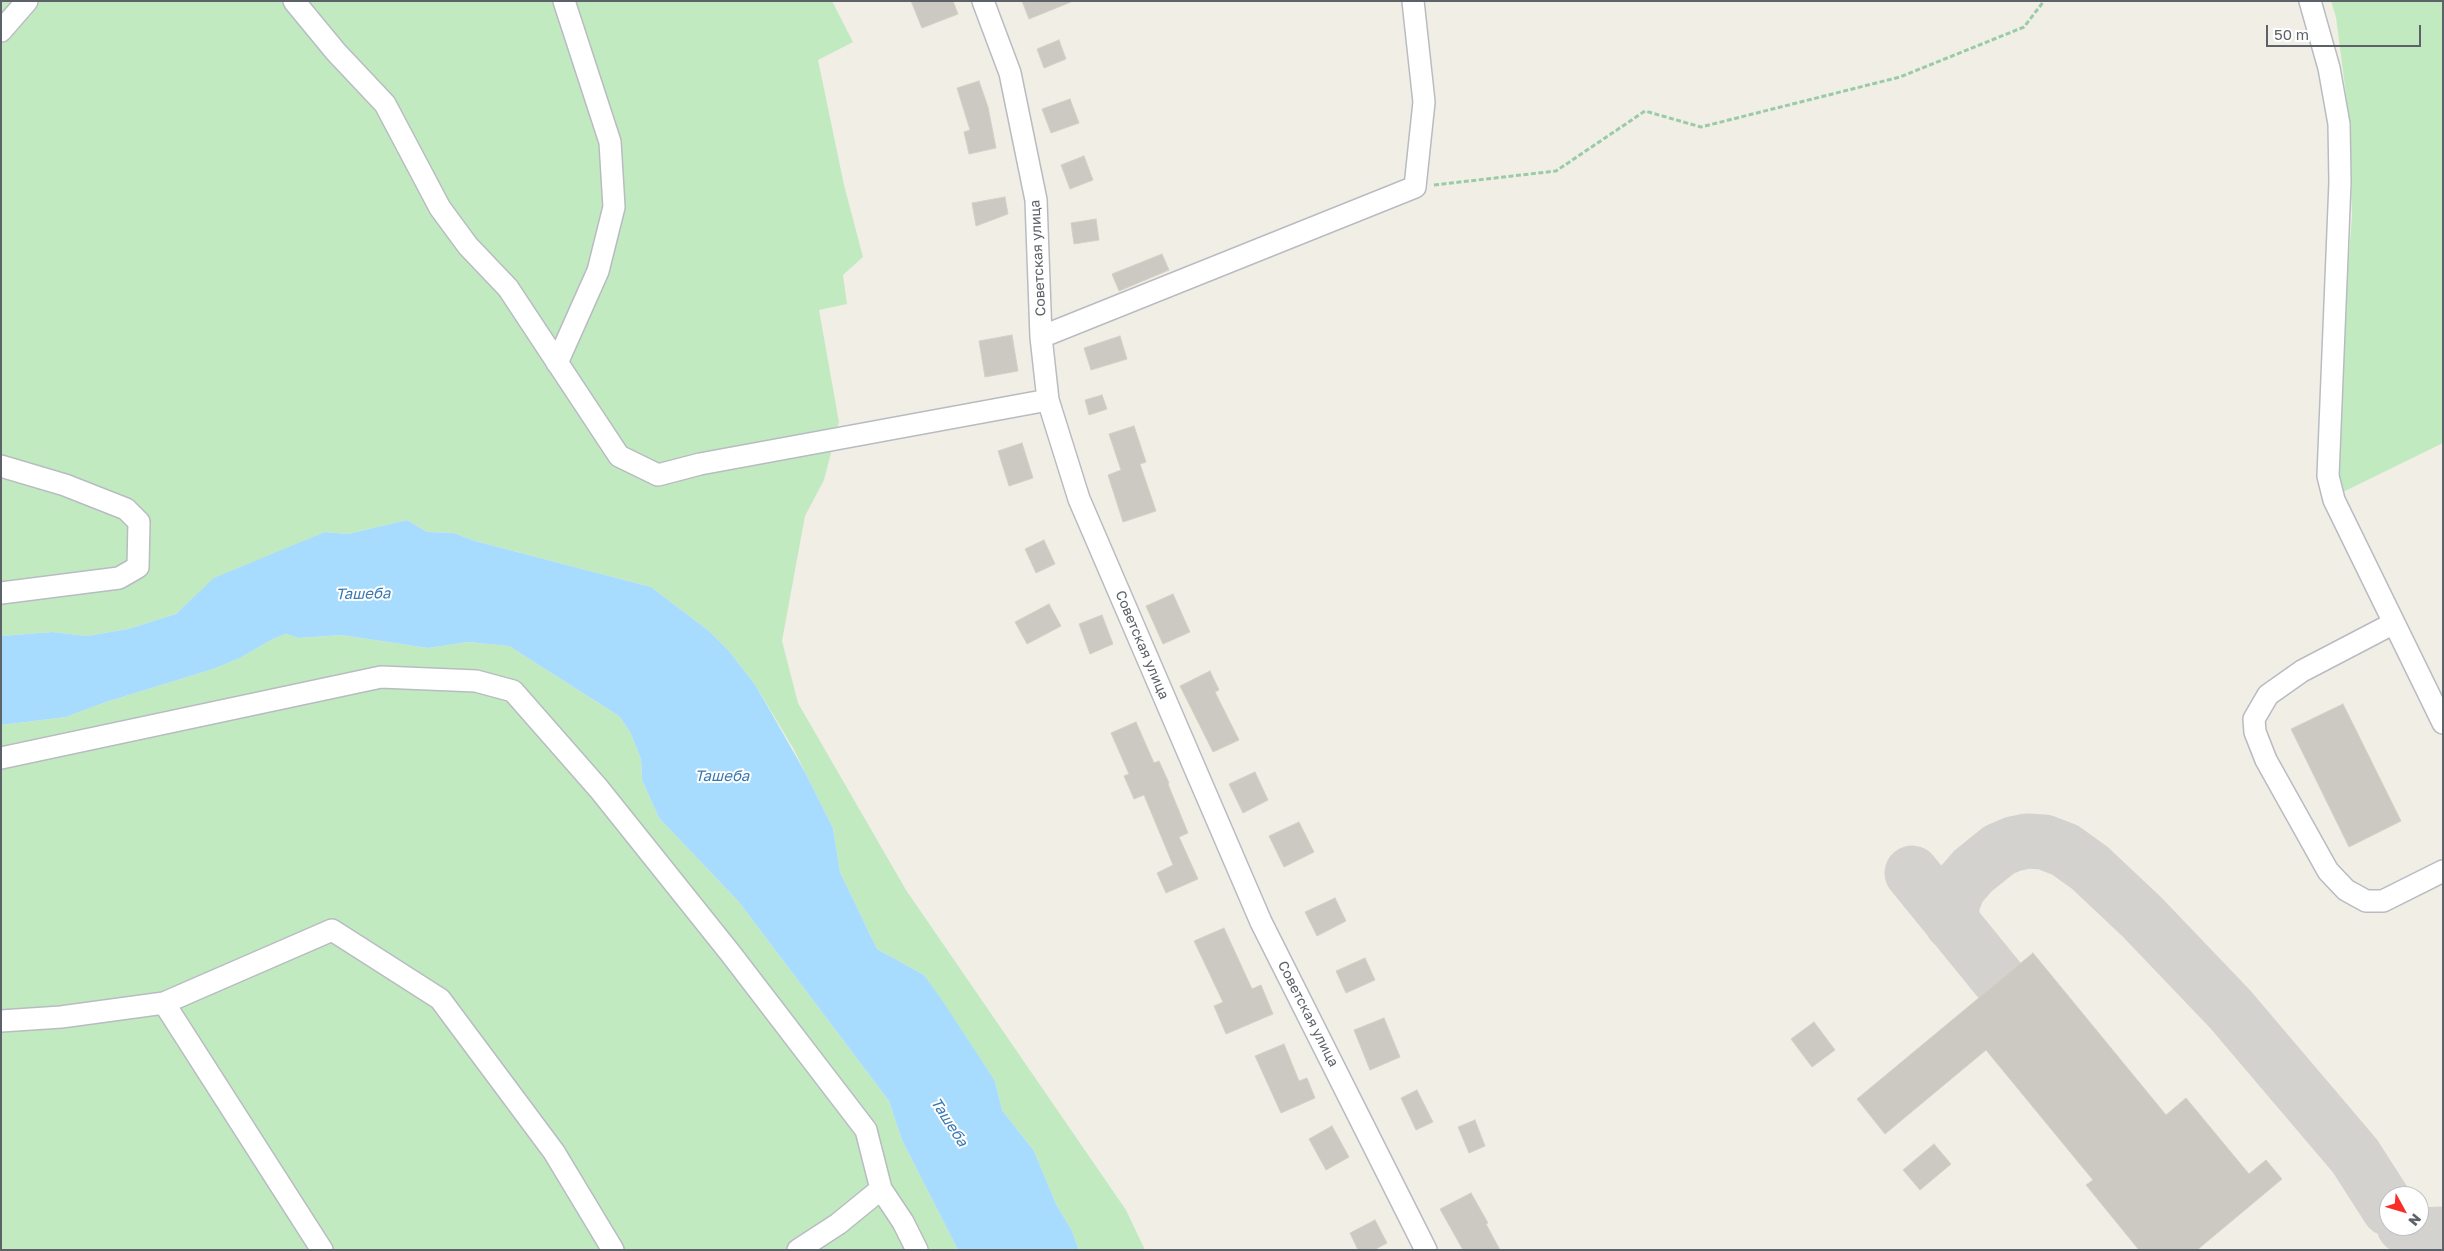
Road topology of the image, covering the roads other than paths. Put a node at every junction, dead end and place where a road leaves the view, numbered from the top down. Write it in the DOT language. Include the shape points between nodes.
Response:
graph roads {
  1 [pos="27,1"];
  2 [pos="294,1"];
  3 [pos="564,1"];
  4 [pos="983,1"];
  5 [pos="1413,1"];
  6 [pos="2310,1"];
  7 [pos="1,31"];
  8 [pos="1041,337"];
  9 [pos="557,363"];
  10 [pos="1048,400"];
  11 [pos="1,466"];
  12 [pos="1,593"];
  13 [pos="2394,624"];
  14 [pos="2443,723"];
  15 [pos="1,758"];
  16 [pos="2443,871"];
  17 [pos="164,1003"];
  18 [pos="1,1021"];
  19 [pos="881,1189"];
  20 [pos="322,1250"];
  21 [pos="613,1250"];
  22 [pos="798,1250"];
  23 [pos="916,1250"];
  24 [pos="1426,1250"];
  1 -- 7 [label="street"];
  2 -- 9 [label="street" via="385,104 440,208 468,246 508,288"];
  3 -- 9 [label="street" via="610,142 614,207 598,271"];
  4 -- 8 [label="street, Советская улица" via="1010,73 1036,200"];
  5 -- 8 [label="street" via="1424,102 1415,187"];
  6 -- 13 [label="street" via="2329,68 2339,124 2340,182 2328,476 2334,500"];
  8 -- 10 [label="street, Советская улица"];
  9 -- 10 [label="street" via="619,456 658,475 710,462"];
  10 -- 24 [label="street, Советская улица" via="1078,499 1261,922"];
  11 -- 12 [label="street" via="65,485 126,509 139,522 138,568 119,578"];
  13 -- 14 [label="street"];
  13 -- 16 [label="street" via="2302,671 2268,695 2254,718 2255,732 2266,760 2328,871 2346,890 2366,901 2383,901"];
  15 -- 19 [label="street" via="381,677 476,681 513,691 599,789 866,1130"];
  17 -- 18 [label="street" via="61,1017"];
  17 -- 20 [label="street"];
  17 -- 21 [label="street" via="332,930 440,999 554,1152"];
  19 -- 22 [label="street" via="838,1224"];
  19 -- 23 [label="street" via="903,1222"];
}
